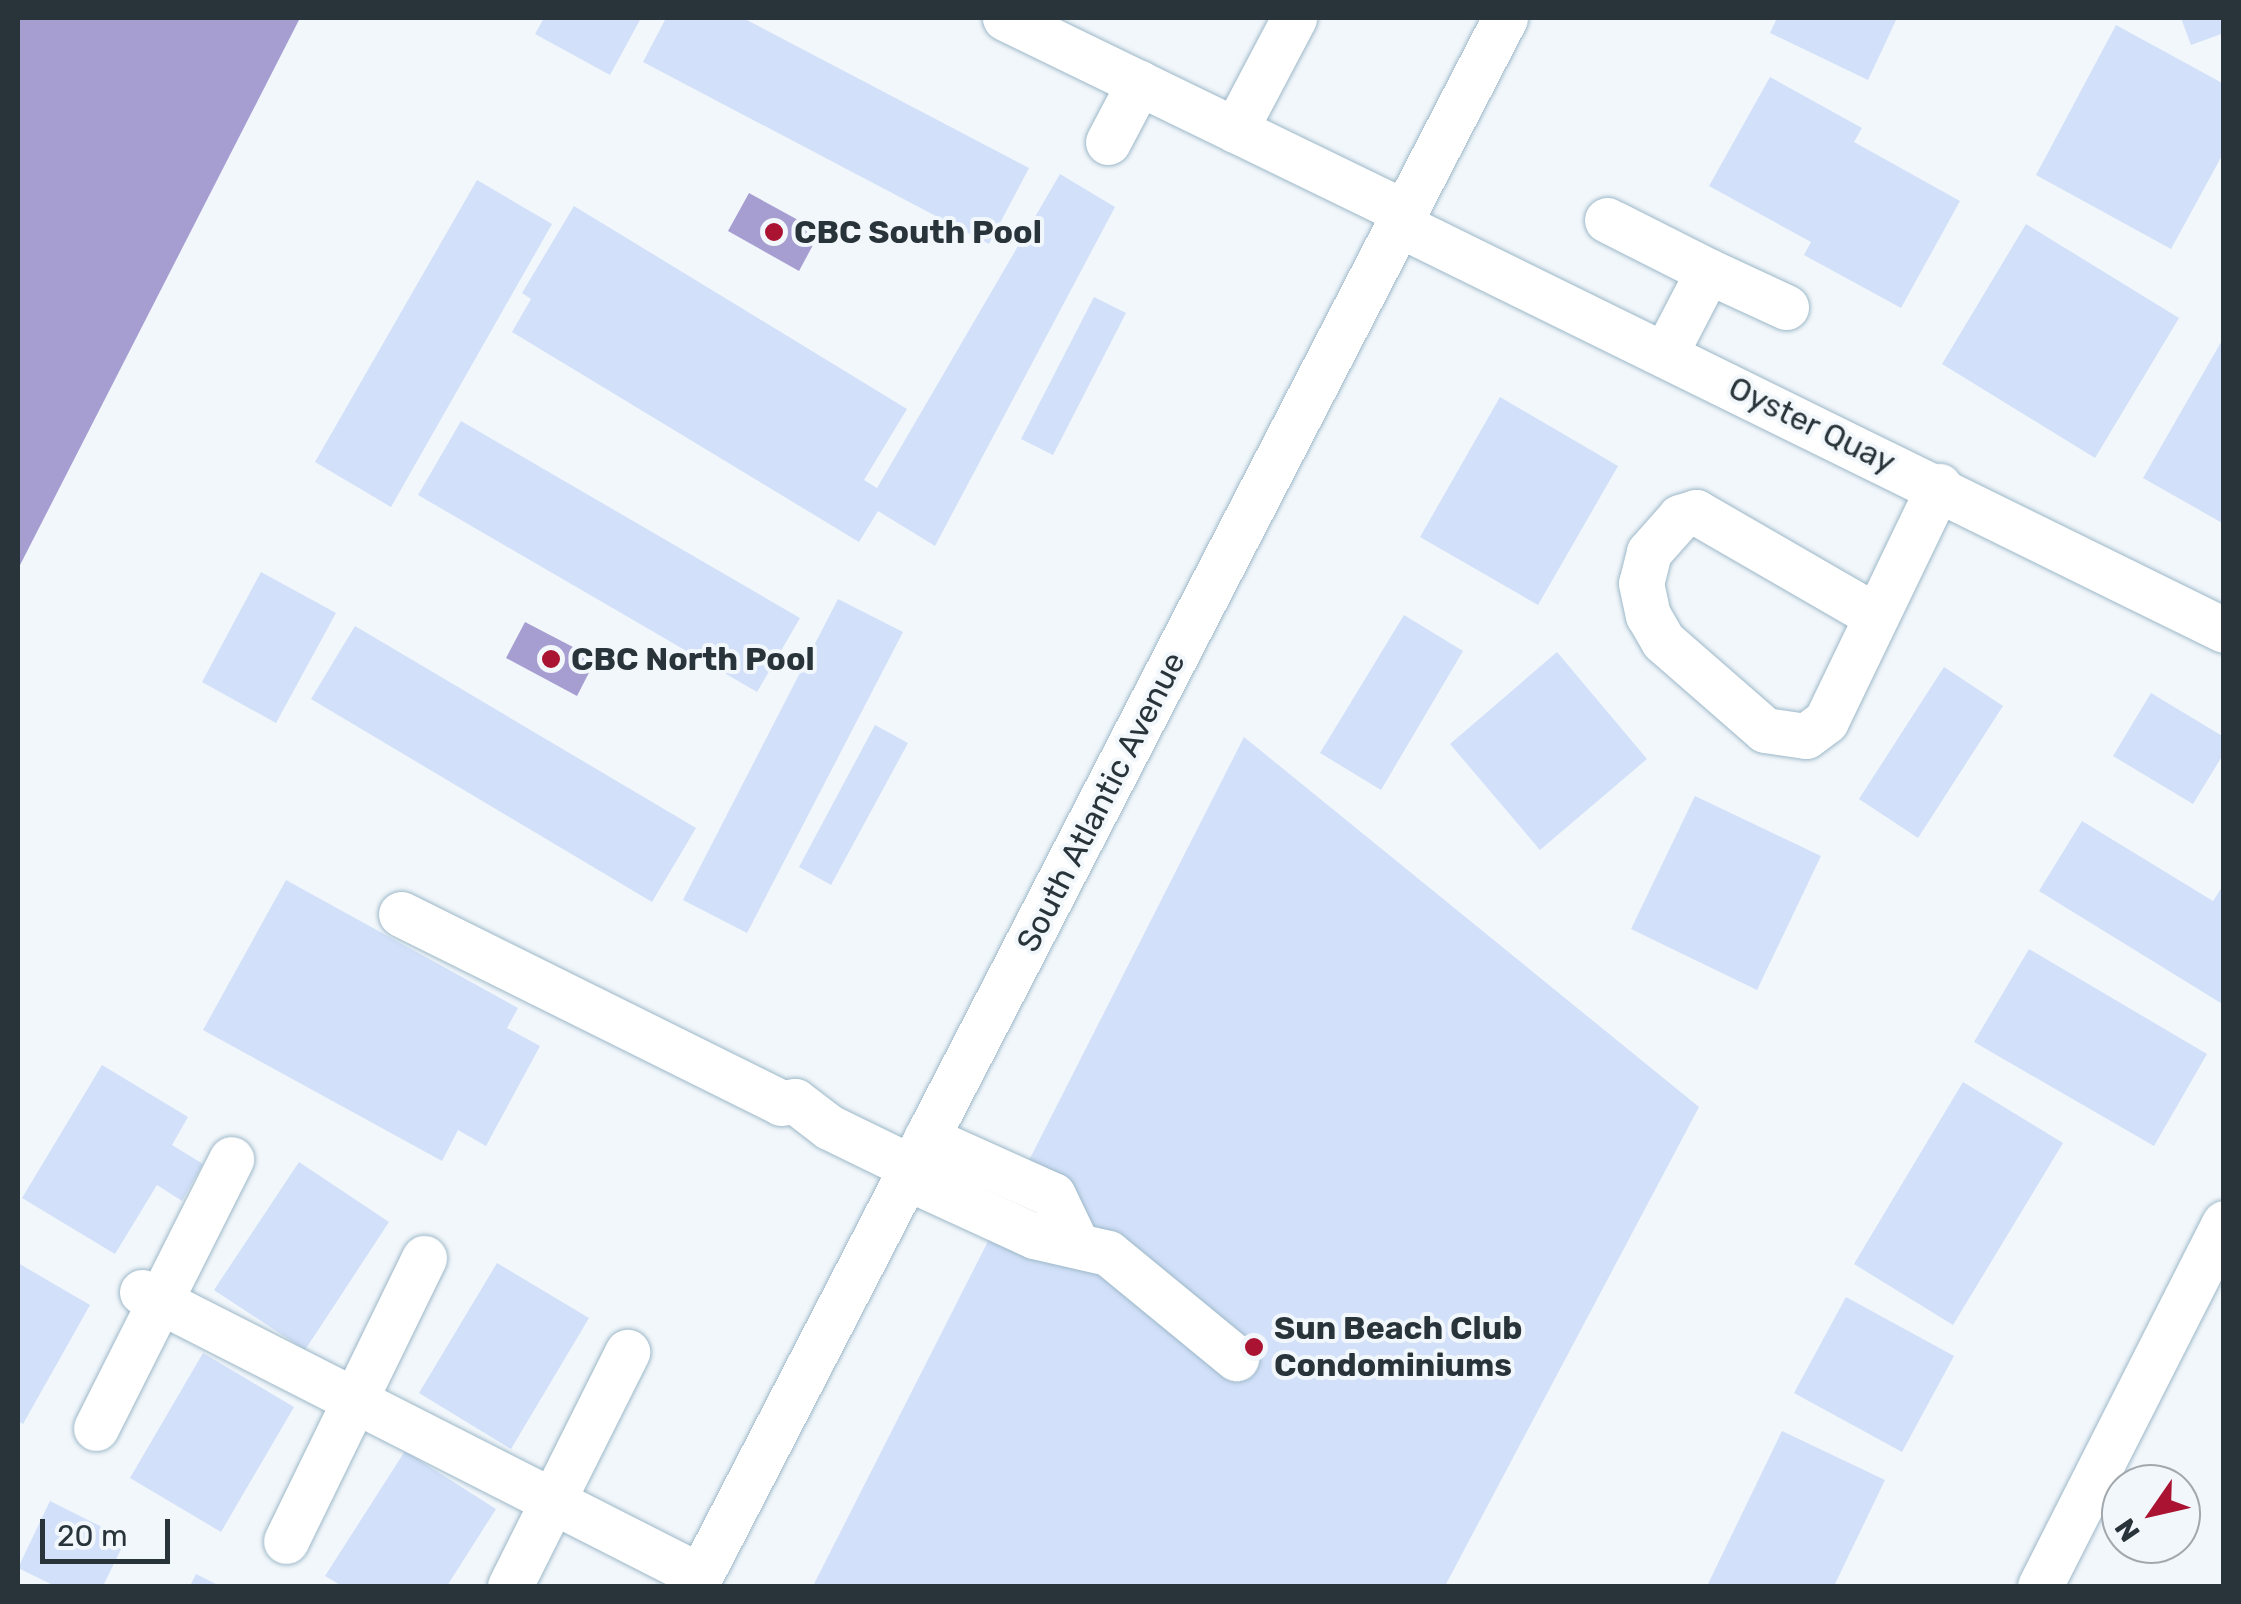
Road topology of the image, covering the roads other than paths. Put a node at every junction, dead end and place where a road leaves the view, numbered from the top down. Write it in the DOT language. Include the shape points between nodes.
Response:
graph roads {
  1 [pos="1006,18"];
  2 [pos="1294,18"];
  3 [pos="1505,18"];
  4 [pos="1139,83"];
  5 [pos="1236,130"];
  6 [pos="1108,142"];
  7 [pos="1401,218"];
  8 [pos="1607,220"];
  9 [pos="1708,271"];
  10 [pos="1786,307"];
  11 [pos="1665,354"];
  12 [pos="1940,486"];
  13 [pos="1876,616"];
  14 [pos="2224,630"];
  15 [pos="401,914"];
  16 [pos="231,1159"];
  17 [pos="916,1161"];
  18 [pos="2224,1223"];
  19 [pos="424,1258"];
  20 [pos="150,1297"];
  21 [pos="627,1352"];
  22 [pos="1236,1358"];
  23 [pos="354,1400"];
  24 [pos="96,1428"];
  25 [pos="552,1501"];
  26 [pos="286,1542"];
  27 [pos="698,1581"];
  28 [pos="510,1586"];
  29 [pos="2040,1586"];
  1 -- 4 [label="street, Oyster Quay"];
  2 -- 5 [label="street"];
  3 -- 7 [label="street, South Atlantic Avenue"];
  4 -- 5 [label="street, Oyster Quay"];
  4 -- 6 [label="street"];
  5 -- 7 [label="street, Oyster Quay"];
  7 -- 11 [label="street, Oyster Quay"];
  7 -- 17 [label="street, South Atlantic Avenue"];
  8 -- 9 [label="street"];
  9 -- 10 [label="street"];
  9 -- 11 [label="street"];
  11 -- 12 [label="street, Oyster Quay"];
  12 -- 13 [label="street"];
  12 -- 14 [label="street, Oyster Quay"];
  13 -- 13 [label="street" via="1826,722 1806,736 1788,737 1765,730 1664,641 1648,616 1642,583 1649,552 1680,516 1696,512"];
  15 -- 17 [label="street" via="781,1103 788,1118 816,1133 829,1126"];
  16 -- 20 [label="street"];
  17 -- 22 [label="street" via="1053,1196 1075,1241 1108,1253"];
  17 -- 27 [label="street, South Atlantic Avenue"];
  18 -- 29 [label="street"];
  19 -- 23 [label="street"];
  20 -- 23 [label="street"];
  20 -- 24 [label="street"];
  21 -- 25 [label="street"];
  23 -- 25 [label="street"];
  23 -- 26 [label="street"];
  25 -- 27 [label="street"];
  25 -- 28 [label="street"];
}
